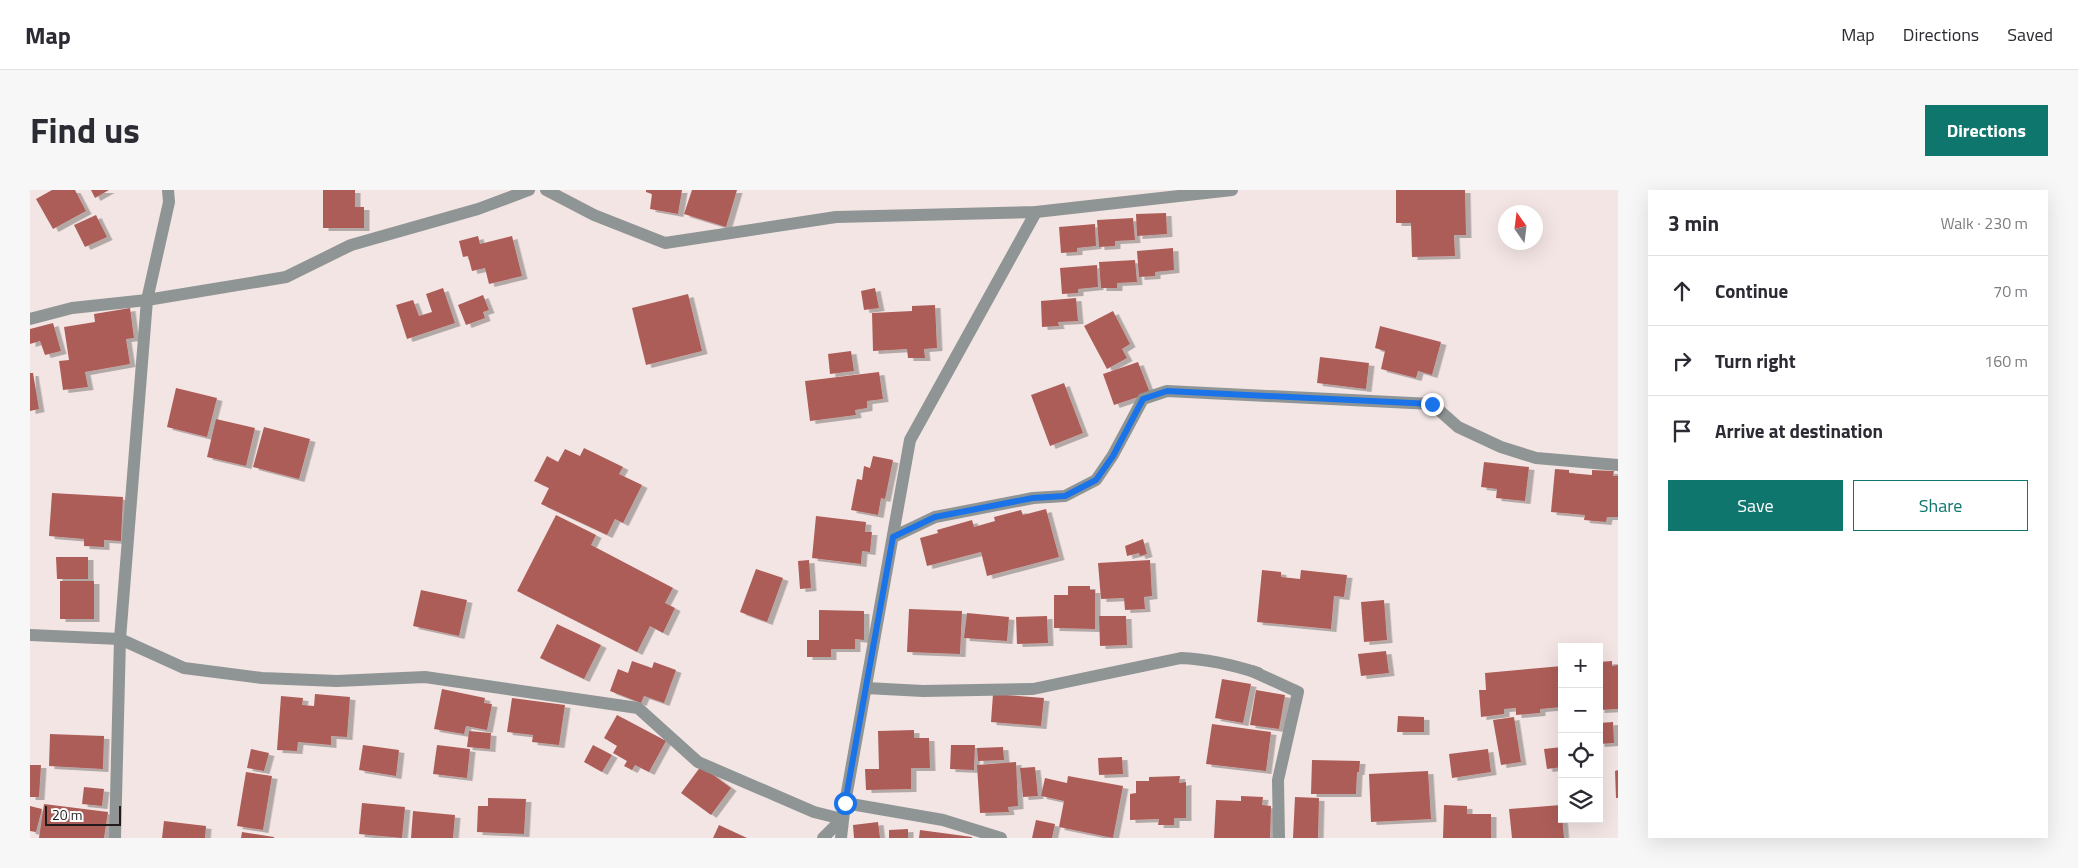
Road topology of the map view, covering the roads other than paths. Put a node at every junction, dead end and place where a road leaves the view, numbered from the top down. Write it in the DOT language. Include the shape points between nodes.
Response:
graph roads {
  1 [pos="168,190"];
  2 [pos="529,190"];
  3 [pos="546,190"];
  4 [pos="1232,190"];
  5 [pos="1036,212"];
  6 [pos="147,300"];
  7 [pos="30,319"];
  8 [pos="1618,465"];
  9 [pos="893,537"];
  10 [pos="30,635"];
  11 [pos="120,639"];
  12 [pos="866,688"];
  13 [pos="845,803"];
  14 [pos="842,819"];
  15 [pos="115,838"];
  16 [pos="823,838"];
  17 [pos="841,838"];
  18 [pos="1000,838"];
  19 [pos="1279,838"];
  1 -- 6 [label="street" via="169,202"];
  2 -- 6 [label="street" via="478,209 351,244 286,277"];
  3 -- 5 [label="street" via="594,215 665,243 836,217"];
  4 -- 5 [label="street"];
  5 -- 9 [label="street" via="910,440"];
  6 -- 7 [label="street" via="72,308"];
  6 -- 11 [label="street"];
  8 -- 9 [label="street" via="1536,458 1501,447 1458,428 1432,404 1167,391 1143,399 1113,456 1096,480 1081,488 1065,496 1033,498 935,517"];
  9 -- 12 [label="street"];
  10 -- 11 [label="street"];
  11 -- 14 [label="street" via="184,668 262,678 425,677 638,708 698,762 814,812"];
  11 -- 15 [label="street"];
  12 -- 13 [label="street"];
  12 -- 19 [label="street" via="923,691 1033,689 1181,658 1196,658 1255,672 1298,692 1278,780"];
  13 -- 14 [label="street"];
  13 -- 18 [label="street" via="943,820"];
  14 -- 16 [label="street"];
  14 -- 17 [label="street"];
}
